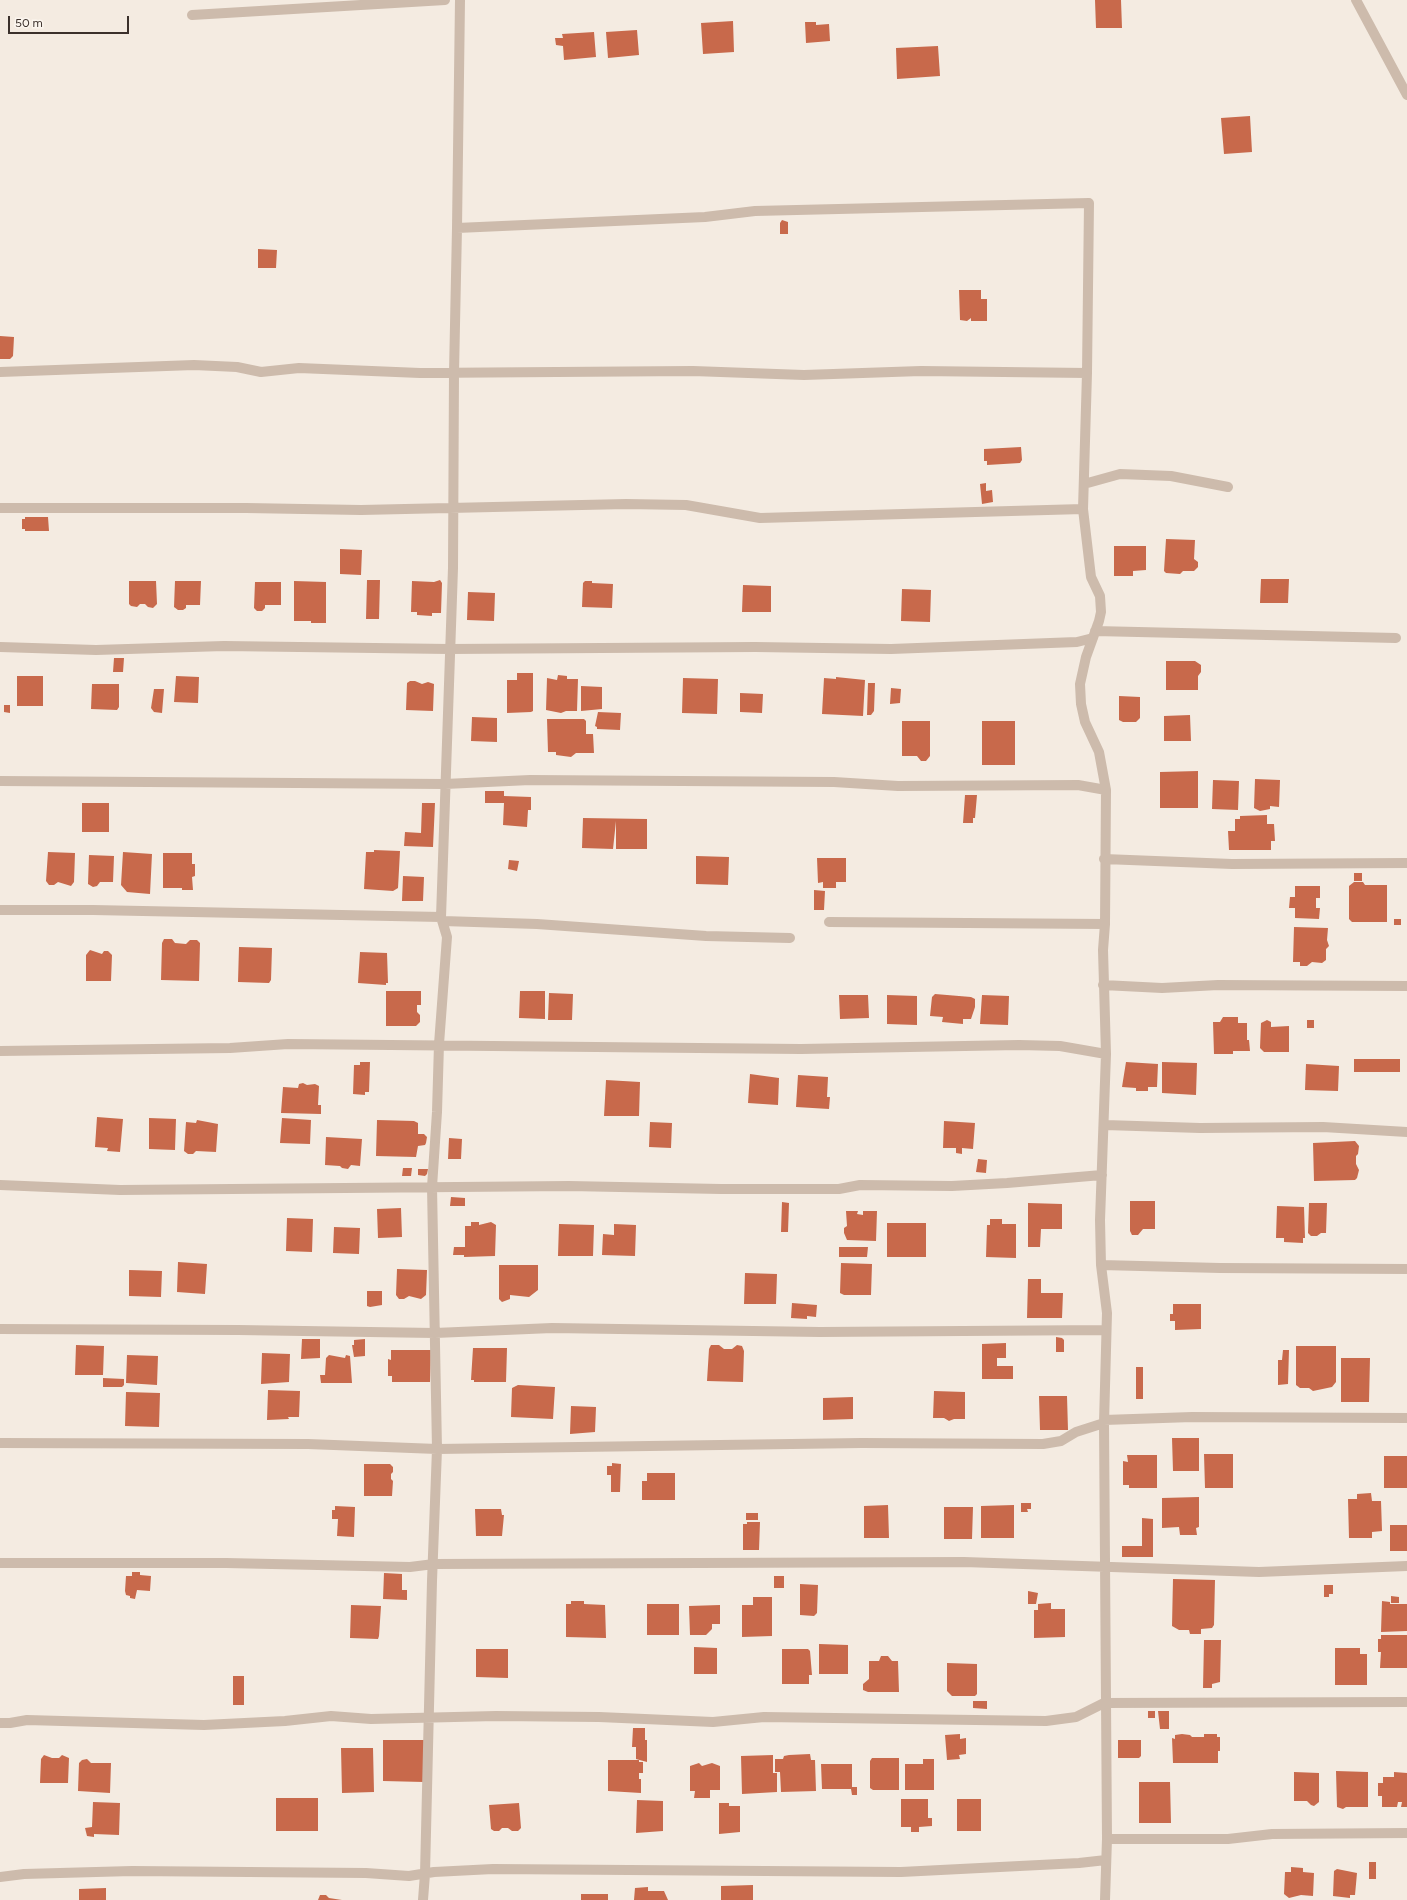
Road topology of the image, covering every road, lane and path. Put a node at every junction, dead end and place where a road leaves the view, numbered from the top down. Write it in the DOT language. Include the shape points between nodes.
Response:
graph roads {
  1 [pos="445,0"];
  2 [pos="460,0"];
  3 [pos="1356,0"];
  4 [pos="192,15"];
  5 [pos="1407,94"];
  6 [pos="457,228"];
  7 [pos="0,372"];
  8 [pos="454,373"];
  9 [pos="1088,373"];
  10 [pos="1084,484"];
  11 [pos="1228,487"];
  12 [pos="0,508"];
  13 [pos="452,508"];
  14 [pos="1083,509"];
  15 [pos="1094,634"];
  16 [pos="1396,638"];
  17 [pos="0,647"];
  18 [pos="449,649"];
  19 [pos="0,781"];
  20 [pos="445,784"];
  21 [pos="1106,790"];
  22 [pos="1104,859"];
  23 [pos="1407,863"];
  24 [pos="0,910"];
  25 [pos="442,919"];
  26 [pos="829,922"];
  27 [pos="1105,924"];
  28 [pos="790,938"];
  29 [pos="1103,985"];
  30 [pos="1407,986"];
  31 [pos="439,1044"];
  32 [pos="0,1051"];
  33 [pos="1106,1054"];
  34 [pos="1105,1125"];
  35 [pos="1407,1132"];
  36 [pos="1102,1175"];
  37 [pos="0,1185"];
  38 [pos="432,1187"];
  39 [pos="1101,1265"];
  40 [pos="1407,1269"];
  41 [pos="0,1329"];
  42 [pos="1106,1330"];
  43 [pos="435,1333"];
  44 [pos="1407,1418"];
  45 [pos="1104,1422"];
  46 [pos="0,1443"];
  47 [pos="437,1449"];
  48 [pos="0,1563"];
  49 [pos="434,1564"];
  50 [pos="1407,1566"];
  51 [pos="1104,1568"];
  52 [pos="1407,1702"];
  53 [pos="1104,1703"];
  54 [pos="429,1717"];
  55 [pos="0,1723"];
  56 [pos="1407,1832"];
  57 [pos="1106,1839"];
  58 [pos="1106,1860"];
  59 [pos="425,1874"];
  60 [pos="0,1876"];
  61 [pos="423,1900"];
  62 [pos="1105,1900"];
  1 -- 4 [label="street"];
  2 -- 6 [label="street"];
  3 -- 5 [label="street"];
  6 -- 8 [label="street"];
  6 -- 9 [label="street" via="705,217 755,211 1088,203"];
  7 -- 8 [label="street" via="194,364 237,367 261,372 299,368"];
  8 -- 9 [label="street" via="660,370 804,375 921,372"];
  8 -- 13 [label="street"];
  9 -- 10 [label="street"];
  10 -- 11 [label="street" via="1120,474 1171,476"];
  10 -- 14 [label="street"];
  12 -- 13 [label="street"];
  13 -- 14 [label="street" via="686,505 760,518"];
  13 -- 18 [label="street" via="453,568"];
  14 -- 15 [label="street" via="1091,577 1100,596 1101,612"];
  15 -- 16 [label="street"];
  15 -- 18 [label="street" via="1077,642 891,649"];
  15 -- 21 [label="street" via="1080,684 1081,704 1085,722 1099,752"];
  17 -- 18 [label="street" via="96,650 224,646"];
  18 -- 20 [label="street"];
  19 -- 20 [label="street"];
  20 -- 21 [label="street" via="538,780 834,782 898,786 1078,785"];
  20 -- 25 [label="street"];
  21 -- 22 [label="street"];
  22 -- 23 [label="street" via="1232,864"];
  22 -- 27 [label="street"];
  24 -- 25 [label="street"];
  25 -- 28 [label="street" via="706,936"];
  25 -- 31 [label="street" via="447,937"];
  26 -- 27 [label="street"];
  27 -- 29 [label="street"];
  29 -- 30 [label="street" via="1162,988 1218,985"];
  29 -- 33 [label="street"];
  31 -- 32 [label="street" via="288,1044 230,1048"];
  31 -- 33 [label="street" via="801,1049 1019,1045 1060,1046"];
  31 -- 38 [label="street"];
  33 -- 34 [label="street"];
  34 -- 35 [label="street" via="1322,1128"];
  34 -- 36 [label="street"];
  36 -- 38 [label="street" via="952,1186 860,1185 839,1189"];
  36 -- 39 [label="street"];
  37 -- 38 [label="street" via="120,1190"];
  38 -- 43 [label="street"];
  39 -- 40 [label="street"];
  39 -- 42 [label="street" via="1107,1313"];
  41 -- 43 [label="street"];
  42 -- 43 [label="street" via="820,1332 552,1328"];
  42 -- 45 [label="street"];
  43 -- 47 [label="street"];
  44 -- 45 [label="street" via="1192,1416"];
  45 -- 47 [label="street" via="1060,1441 1043,1444 862,1443"];
  45 -- 51 [label="street"];
  46 -- 47 [label="street" via="308,1444"];
  47 -- 49 [label="street"];
  48 -- 49 [label="street" via="226,1563 410,1567"];
  49 -- 51 [label="street" via="964,1562"];
  49 -- 54 [label="street"];
  50 -- 51 [label="street" via="1259,1572"];
  51 -- 53 [label="street"];
  52 -- 53 [label="street"];
  53 -- 54 [label="street" via="1076,1717 1046,1721 764,1717 713,1722 599,1717"];
  53 -- 57 [label="street"];
  54 -- 55 [label="street" via="371,1719 331,1716 285,1721 204,1724 27,1720"];
  54 -- 59 [label="street"];
  56 -- 57 [label="street" via="1272,1834 1228,1839"];
  57 -- 58 [label="street"];
  58 -- 59 [label="street" via="901,1872 493,1869"];
  58 -- 62 [label="street"];
  59 -- 60 [label="street" via="409,1876 366,1872 132,1871"];
  59 -- 61 [label="street"];
}
